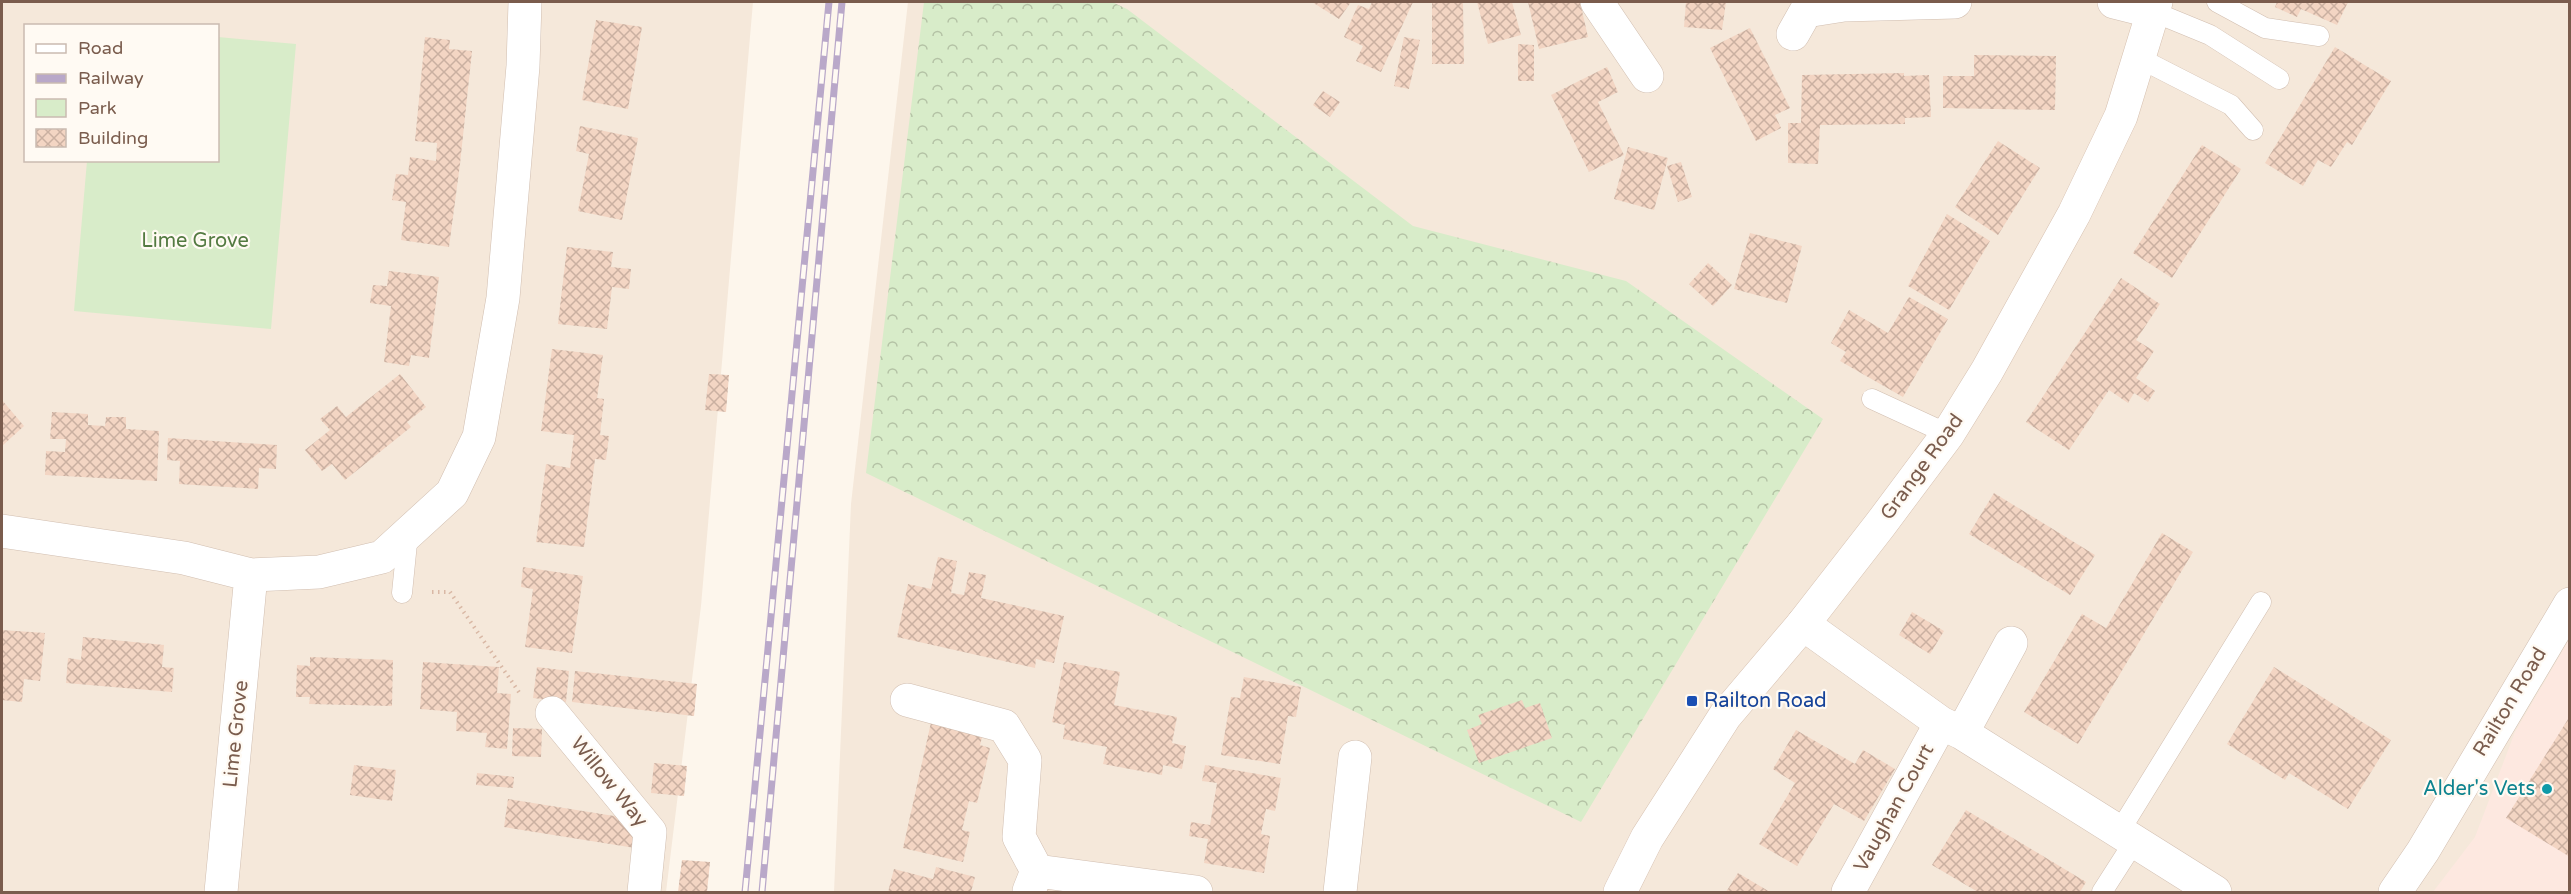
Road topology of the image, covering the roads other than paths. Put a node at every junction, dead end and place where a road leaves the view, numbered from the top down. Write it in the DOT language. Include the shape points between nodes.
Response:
graph roads {
  1 [pos="525,2"];
  2 [pos="1597,2"];
  3 [pos="1955,2"];
  4 [pos="2114,2"];
  5 [pos="2217,2"];
  6 [pos="2155,7"];
  7 [pos="1792,34"];
  8 [pos="2319,36"];
  9 [pos="2139,58"];
  10 [pos="1647,76"];
  11 [pos="2279,79"];
  12 [pos="2253,130"];
  13 [pos="1872,399"];
  14 [pos="1948,434"];
  15 [pos="2,531"];
  16 [pos="408,533"];
  17 [pos="251,575"];
  18 [pos="402,592"];
  19 [pos="2261,602"];
  20 [pos="2570,604"];
  21 [pos="1803,624"];
  22 [pos="2011,643"];
  23 [pos="907,700"];
  24 [pos="552,712"];
  25 [pos="1952,728"];
  26 [pos="1355,757"];
  27 [pos="2127,837"];
  28 [pos="1033,882"];
  29 [pos="220,892"];
  30 [pos="644,892"];
  31 [pos="1196,892"];
  32 [pos="1340,892"];
  33 [pos="1620,892"];
  34 [pos="1848,892"];
  35 [pos="2102,892"];
  36 [pos="2215,892"];
  37 [pos="2395,892"];
  1 -- 16 [label="street" via="503,298 479,437 452,493"];
  2 -- 10 [label="street"];
  3 -- 7 [label="street" via="1806,11"];
  4 -- 6 [label="street"];
  5 -- 8 [label="lane" via="2265,28"];
  6 -- 9 [label="street, Grange Road"];
  6 -- 11 [label="lane" via="2210,35"];
  9 -- 12 [label="lane" via="2231,105"];
  9 -- 14 [label="street, Grange Road" via="2121,116 2074,214"];
  13 -- 14 [label="lane"];
  14 -- 21 [label="street, Grange Road"];
  15 -- 17 [label="street" via="184,558"];
  16 -- 17 [label="street" via="382,557 319,572"];
  16 -- 18 [label="lane"];
  17 -- 29 [label="street, Lime Grove"];
  19 -- 27 [label="lane"];
  20 -- 37 [label="street, Railton Road"];
  21 -- 25 [label="street"];
  21 -- 33 [label="street, Grange Road" via="1725,716 1647,838"];
  22 -- 25 [label="street, Vaughan Court"];
  23 -- 28 [label="street" via="1004,726 1025,760 1019,837"];
  24 -- 30 [label="street, Willow Way" via="650,832"];
  25 -- 27 [label="street"];
  25 -- 34 [label="street, Vaughan Court"];
  26 -- 32 [label="street"];
  27 -- 35 [label="lane"];
  27 -- 36 [label="street"];
  28 -- 31 [label="street"];
}
